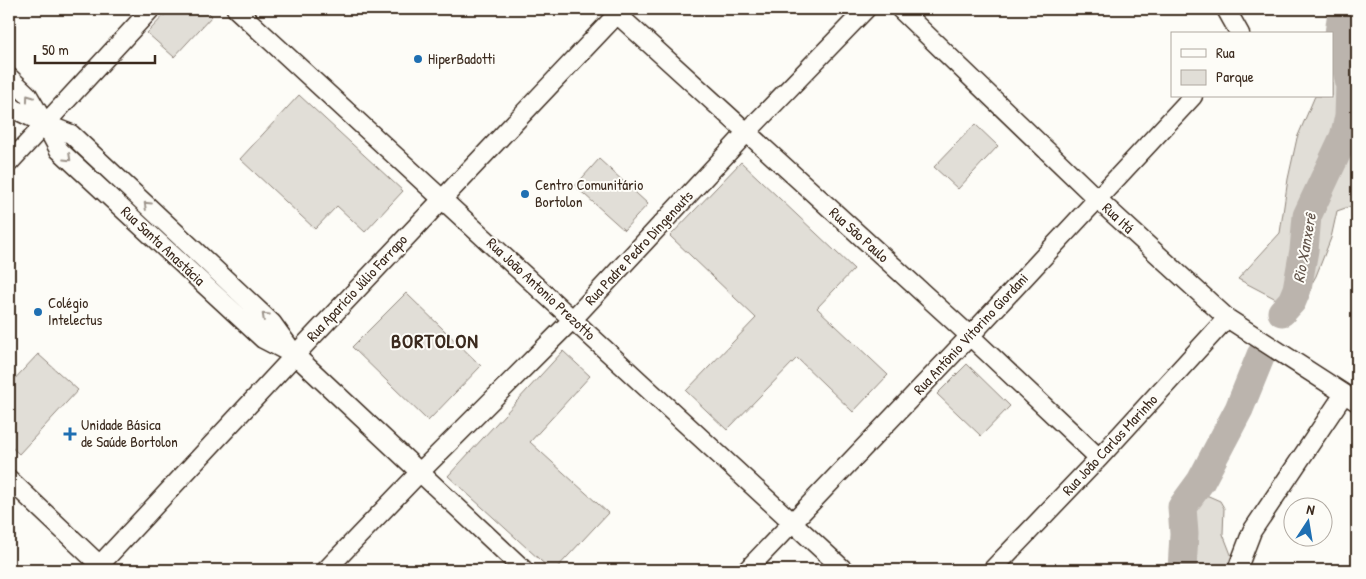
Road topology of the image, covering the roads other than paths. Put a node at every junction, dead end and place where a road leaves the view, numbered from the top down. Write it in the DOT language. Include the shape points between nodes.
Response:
graph roads {
  1 [pos="151,9"];
  2 [pos="236,9"];
  3 [pos="866,9"];
  4 [pos="900,9"];
  5 [pos="1226,9"];
  6 [pos="620,11"];
  7 [pos="1239,32"];
  8 [pos="9,77"];
  9 [pos="1191,98"];
  10 [pos="9,104"];
  11 [pos="45,124"];
  12 [pos="747,132"];
  13 [pos="9,163"];
  14 [pos="122,182"];
  15 [pos="109,196"];
  16 [pos="442,198"];
  17 [pos="1096,198"];
  18 [pos="177,234"];
  19 [pos="164,247"];
  20 [pos="229,282"];
  21 [pos="216,295"];
  22 [pos="1227,318"];
  23 [pos="573,319"];
  24 [pos="970,336"];
  25 [pos="295,355"];
  26 [pos="1351,398"];
  27 [pos="1099,458"];
  28 [pos="420,472"];
  29 [pos="9,479"];
  30 [pos="792,522"];
  31 [pos="100,569"];
  32 [pos="326,570"];
  33 [pos="524,570"];
  34 [pos="747,570"];
  35 [pos="844,570"];
  36 [pos="992,570"];
  37 [pos="1237,570"];
  1 -- 11 [label="street"];
  2 -- 16 [label="street, Rua João Antonio Prezotto"];
  3 -- 12 [label="street, Rua Padre Pedro Dingenouts"];
  4 -- 17 [label="street, Rua Itá"];
  5 -- 7 [label="street"];
  6 -- 12 [label="street, Rua São Paulo"];
  6 -- 16 [label="street, Rua Aparício Júlio Farrapo"];
  11 -- 8 [label="street, Rua Santa Anastácia, one-way" via="28,95"];
  9 -- 17 [label="street, Rua Antônio Vitorino Giordani"];
  10 -- 11 [label="street, Rua Santa Anastácia"];
  11 -- 13 [label="street"];
  11 -- 14 [label="street, Rua Santa Anastácia" via="71,134"];
  11 -- 15 [label="street, Rua Santa Anastácia, one-way" via="59,150"];
  12 -- 23 [label="street, Rua Padre Pedro Dingenouts"];
  12 -- 24 [label="street, Rua São Paulo"];
  14 -- 15 [label="street"];
  18 -- 14 [label="street, Rua Santa Anastácia, one-way"];
  15 -- 19 [label="street, Rua Santa Anastácia"];
  16 -- 23 [label="street, Rua João Antonio Prezotto"];
  16 -- 25 [label="street, Rua Aparício Júlio Farrapo"];
  17 -- 22 [label="street, Rua Itá"];
  17 -- 24 [label="street, Rua Antônio Vitorino Giordani"];
  18 -- 19 [label="street"];
  18 -- 20 [label="street, Rua Santa Anastácia"];
  19 -- 21 [label="street, Rua Santa Anastácia"];
  20 -- 21 [label="street"];
  25 -- 20 [label="street, Rua Santa Anastácia, one-way" via="272,323"];
  21 -- 25 [label="street, Rua Santa Anastácia" via="263,339"];
  22 -- 26 [label="street, Rua Itá"];
  22 -- 27 [label="street, Rua João Carlos Marinho"];
  23 -- 28 [label="street, Rua Padre Pedro Dingenouts"];
  23 -- 30 [label="street, Rua João Antonio Prezotto"];
  24 -- 27 [label="street, Rua São Paulo"];
  24 -- 30 [label="street, Rua Antônio Vitorino Giordani"];
  25 -- 28 [label="street, Rua Santa Anastácia"];
  25 -- 31 [label="street, Rua Aparício Júlio Farrapo"];
  26 -- 37 [label="street" via="1252,531"];
  27 -- 36 [label="street, Rua João Carlos Marinho"];
  28 -- 32 [label="street, Rua Padre Pedro Dingenouts"];
  28 -- 33 [label="street, Rua Santa Anastácia"];
  29 -- 31 [label="street"];
  30 -- 34 [label="street, Rua Antônio Vitorino Giordani"];
  30 -- 35 [label="street, Rua João Antonio Prezotto"];
}
